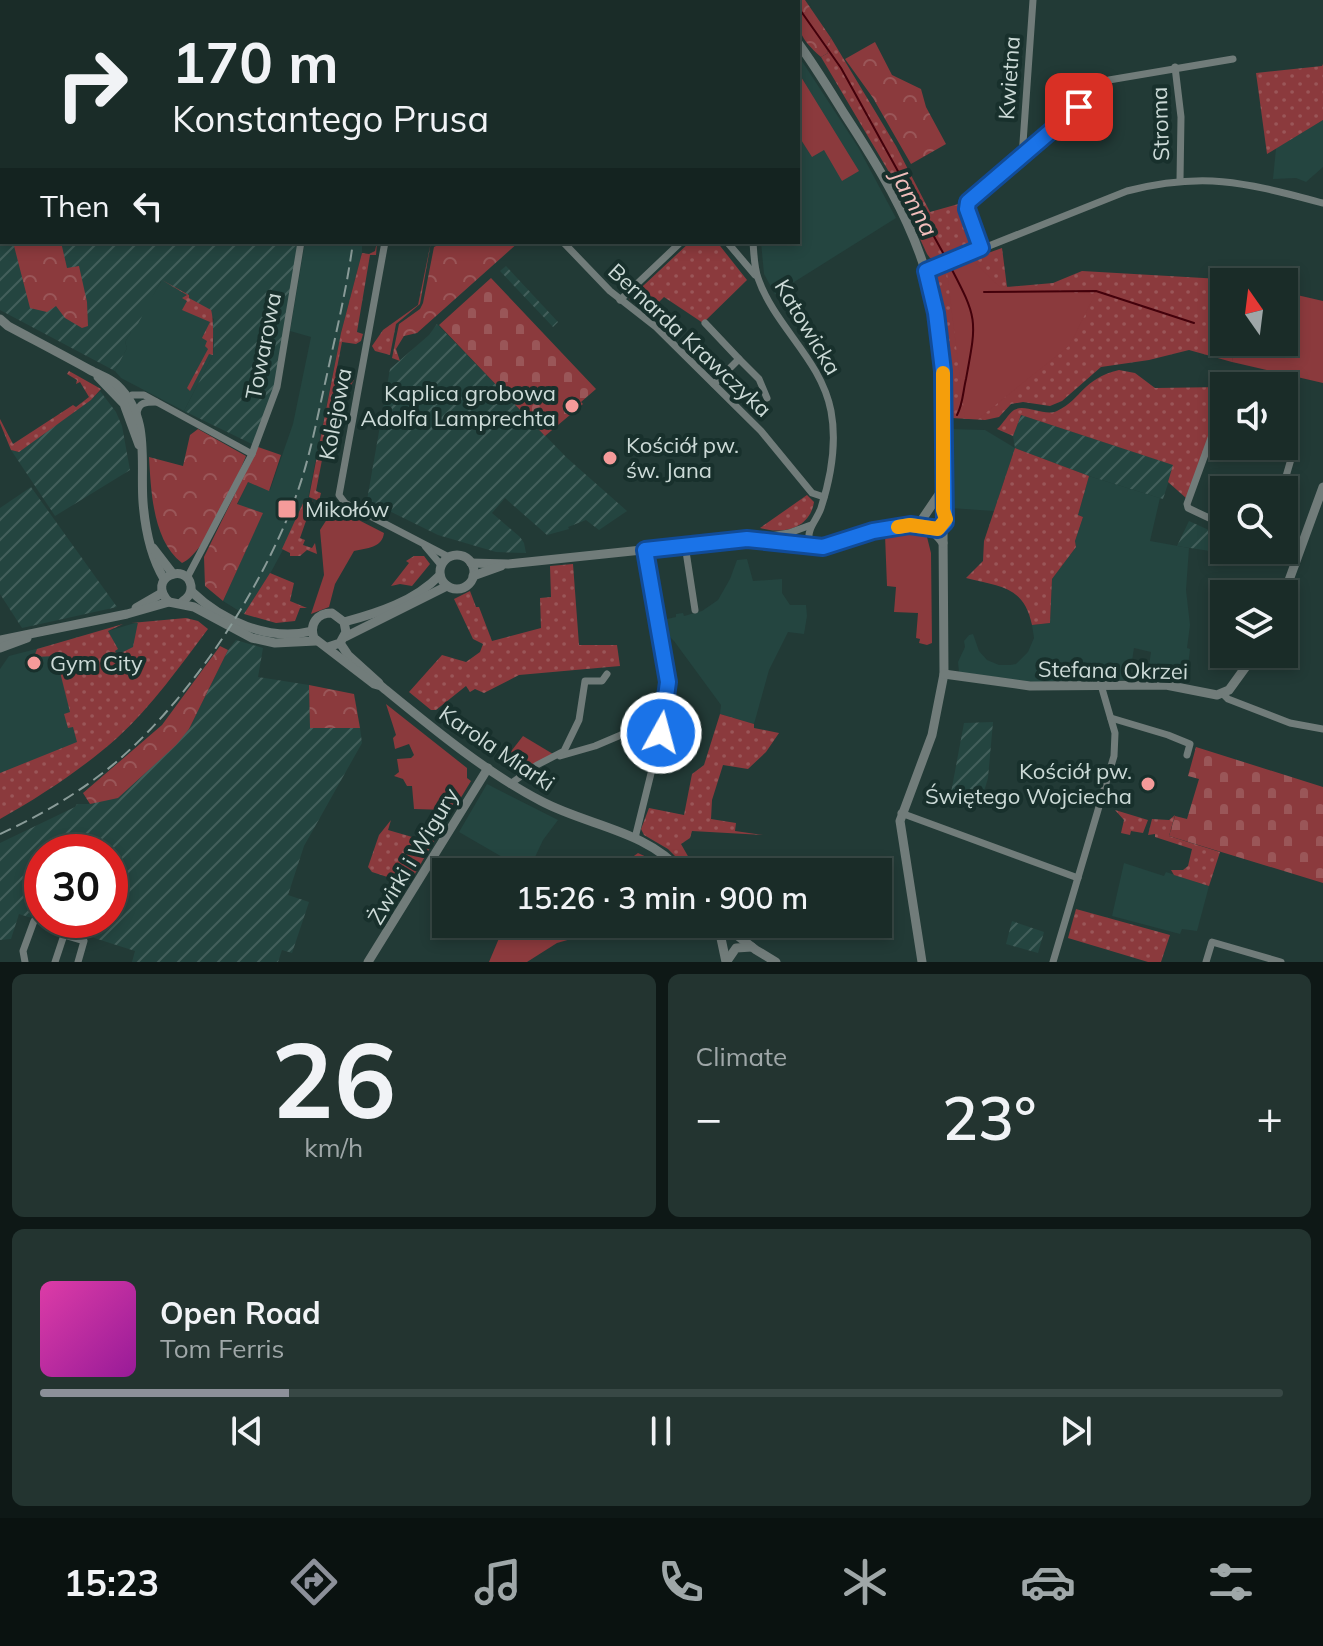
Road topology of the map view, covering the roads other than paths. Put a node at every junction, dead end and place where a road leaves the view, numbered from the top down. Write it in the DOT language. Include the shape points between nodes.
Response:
graph roads {
  1 [pos="1033,0"];
  2 [pos="800,46"];
  3 [pos="1233,59"];
  4 [pos="1175,67"];
  5 [pos="1022,158"];
  6 [pos="1180,180"];
  7 [pos="1323,203"];
  8 [pos="301,244"];
  9 [pos="385,244"];
  10 [pos="565,244"];
  11 [pos="679,244"];
  12 [pos="729,244"];
  13 [pos="754,244"];
  14 [pos="981,248"];
  15 [pos="737,253"];
  16 [pos="755,257"];
  17 [pos="744,261"];
  18 [pos="926,271"];
  19 [pos="757,277"];
  20 [pos="620,300"];
  21 [pos="705,323"];
  22 [pos="3,324"];
  23 [pos="739,359"];
  24 [pos="714,384"];
  25 [pos="767,398"];
  26 [pos="126,401"];
  27 [pos="156,402"];
  28 [pos="137,414"];
  29 [pos="1210,441"];
  30 [pos="142,452"];
  31 [pos="252,454"];
  32 [pos="943,487"];
  33 [pos="1323,487"];
  34 [pos="824,497"];
  35 [pos="1320,504"];
  36 [pos="932,506"];
  37 [pos="943,510"];
  38 [pos="1210,518"];
  39 [pos="812,524"];
  40 [pos="927,524"];
  41 [pos="943,525"];
  42 [pos="755,539"];
  43 [pos="943,543"];
  44 [pos="423,544"];
  45 [pos="685,545"];
  46 [pos="817,547"];
  47 [pos="645,550"];
  48 [pos="1298,554"];
  49 [pos="449,557"];
  50 [pos="471,563"];
  51 [pos="508,564"];
  52 [pos="441,570"];
  53 [pos="169,576"];
  54 [pos="473,576"];
  55 [pos="187,578"];
  56 [pos="447,586"];
  57 [pos="191,591"];
  58 [pos="165,598"];
  59 [pos="182,602"];
  60 [pos="695,610"];
  61 [pos="344,622"];
  62 [pos="312,631"];
  63 [pos="38,633"];
  64 [pos="0,640"];
  65 [pos="342,640"];
  66 [pos="316,641"];
  67 [pos="328,647"];
  68 [pos="0,648"];
  69 [pos="1245,668"];
  70 [pos="607,674"];
  71 [pos="944,674"];
  72 [pos="1101,685"];
  73 [pos="381,686"];
  74 [pos="1223,694"];
  75 [pos="1111,718"];
  76 [pos="1323,729"];
  77 [pos="628,732"];
  78 [pos="1187,755"];
  79 [pos="558,756"];
  80 [pos="488,768"];
  81 [pos="510,784"];
  82 [pos="901,813"];
  83 [pos="635,838"];
  84 [pos="667,858"];
  85 [pos="1078,878"];
  86 [pos="28,938"];
  87 [pos="722,938"];
  88 [pos="739,938"];
  89 [pos="752,947"];
  90 [pos="25,962"];
  91 [pos="55,962"];
  92 [pos="78,962"];
  93 [pos="368,962"];
  94 [pos="726,962"];
  95 [pos="776,962"];
  96 [pos="922,962"];
  97 [pos="1053,962"];
  98 [pos="1206,962"];
  99 [pos="1281,962"];
  1 -- 5 [label="street, Kwietna"];
  2 -- 18 [label="street" via="888,183"];
  3 -- 4 [label="street, Stroma"];
  4 -- 5 [label="street, Stroma" via="1109,80"];
  4 -- 6 [label="street, Stroma"];
  5 -- 14 [label="street, Stroma" via="968,202"];
  6 -- 7 [label="street" via="1225,180"];
  6 -- 14 [label="street" via="1127,191"];
  8 -- 31 [label="street, Towarowa" via="277,387"];
  9 -- 44 [label="street, Kolejowa" via="339,495"];
  10 -- 20 [label="street, Bernarda Krawczyka"];
  11 -- 20 [label="street"];
  12 -- 15 [label="street"];
  13 -- 15 [label="street" via="748,252"];
  13 -- 16 [label="street, Katowicka"];
  14 -- 18 [label="street"];
  15 -- 17 [label="street"];
  16 -- 17 [label="street"];
  16 -- 19 [label="street, Katowicka"];
  17 -- 19 [label="street"];
  18 -- 32 [label="street" via="943,371"];
  19 -- 34 [label="street, Katowicka" via="826,390 835,433"];
  20 -- 24 [label="street, Bernarda Krawczyka"];
  21 -- 23 [label="street"];
  22 -- 26 [label="street" via="111,380"];
  23 -- 24 [label="street"];
  23 -- 25 [label="street" via="759,379"];
  24 -- 34 [label="street, Bernarda Krawczyka" via="780,451 807,487"];
  26 -- 27 [label="street" via="141,394"];
  26 -- 28 [label="street"];
  26 -- 30 [label="street"];
  27 -- 28 [label="street" via="140,405"];
  27 -- 31 [label="street"];
  28 -- 30 [label="street"];
  29 -- 38 [label="street" via="1187,504"];
  30 -- 53 [label="street" via="146,528"];
  31 -- 55 [label="street, Towarowa"];
  32 -- 36 [label="street"];
  32 -- 37 [label="street"];
  33 -- 35 [label="street"];
  34 -- 39 [label="street, Katowicka"];
  35 -- 48 [label="street"];
  36 -- 37 [label="street"];
  36 -- 40 [label="street" via="925,512"];
  37 -- 41 [label="street"];
  39 -- 42 [label="street"];
  39 -- 46 [label="street" via="808,538"];
  40 -- 41 [label="street" via="938,529"];
  40 -- 43 [label="street"];
  40 -- 46 [label="street" via="862,533"];
  41 -- 43 [label="street"];
  42 -- 45 [label="street"];
  42 -- 46 [label="street"];
  43 -- 71 [label="street"];
  44 -- 49 [label="street, Kolejowa"];
  44 -- 52 [label="street, Kolejowa"];
  45 -- 47 [label="street"];
  45 -- 60 [label="street"];
  47 -- 51 [label="street"];
  47 -- 83 [label="street" via="668,682 659,746"];
  49 -- 50 [label="street" via="462,556"];
  49 -- 52 [label="street"];
  50 -- 51 [label="street"];
  50 -- 54 [label="street"];
  51 -- 54 [label="street"];
  52 -- 56 [label="street"];
  52 -- 61 [label="street" via="430,586 414,595"];
  53 -- 55 [label="street"];
  53 -- 58 [label="street"];
  54 -- 56 [label="street" via="463,588"];
  55 -- 57 [label="street"];
  56 -- 65 [label="street"];
  57 -- 59 [label="street"];
  57 -- 62 [label="street" via="253,629 278,635"];
  58 -- 59 [label="street"];
  58 -- 63 [label="street" via="127,614"];
  59 -- 66 [label="street" via="252,638"];
  61 -- 62 [label="street" via="327,613 318,617"];
  61 -- 65 [label="street"];
  62 -- 66 [label="street"];
  63 -- 64 [label="street"];
  63 -- 68 [label="street"];
  65 -- 67 [label="street"];
  65 -- 73 [label="street, Karola Miarki" via="348,655"];
  66 -- 67 [label="street"];
  67 -- 73 [label="street, Karola Miarki"];
  69 -- 74 [label="street"];
  70 -- 79 [label="street" via="602,681 585,681 579,720"];
  71 -- 72 [label="street, Stefana Okrzei" via="1030,686"];
  71 -- 82 [label="street" via="932,735"];
  72 -- 74 [label="street, Stefana Okrzei" via="1166,685"];
  72 -- 75 [label="street"];
  73 -- 80 [label="street, Karola Miarki"];
  74 -- 76 [label="street, Stefana Okrzei" via="1290,723"];
  75 -- 78 [label="street" via="1190,744"];
  75 -- 85 [label="street" via="1114,756"];
  77 -- 79 [label="street"];
  79 -- 81 [label="street"];
  80 -- 81 [label="street, Karola Miarki"];
  80 -- 93 [label="street, Żwirki i Wigury"];
  81 -- 83 [label="street, Karola Miarki" via="569,815"];
  82 -- 85 [label="street"];
  82 -- 96 [label="street"];
  83 -- 84 [label="street, Karola Miarki"];
  85 -- 97 [label="street"];
  86 -- 90 [label="street"];
  87 -- 94 [label="street"];
  88 -- 89 [label="street"];
  89 -- 94 [label="street" via="736,948"];
  89 -- 95 [label="street"];
  91 -- 92 [label="street" via="64,935 84,941"];
  98 -- 99 [label="street" via="1212,942"];
}
